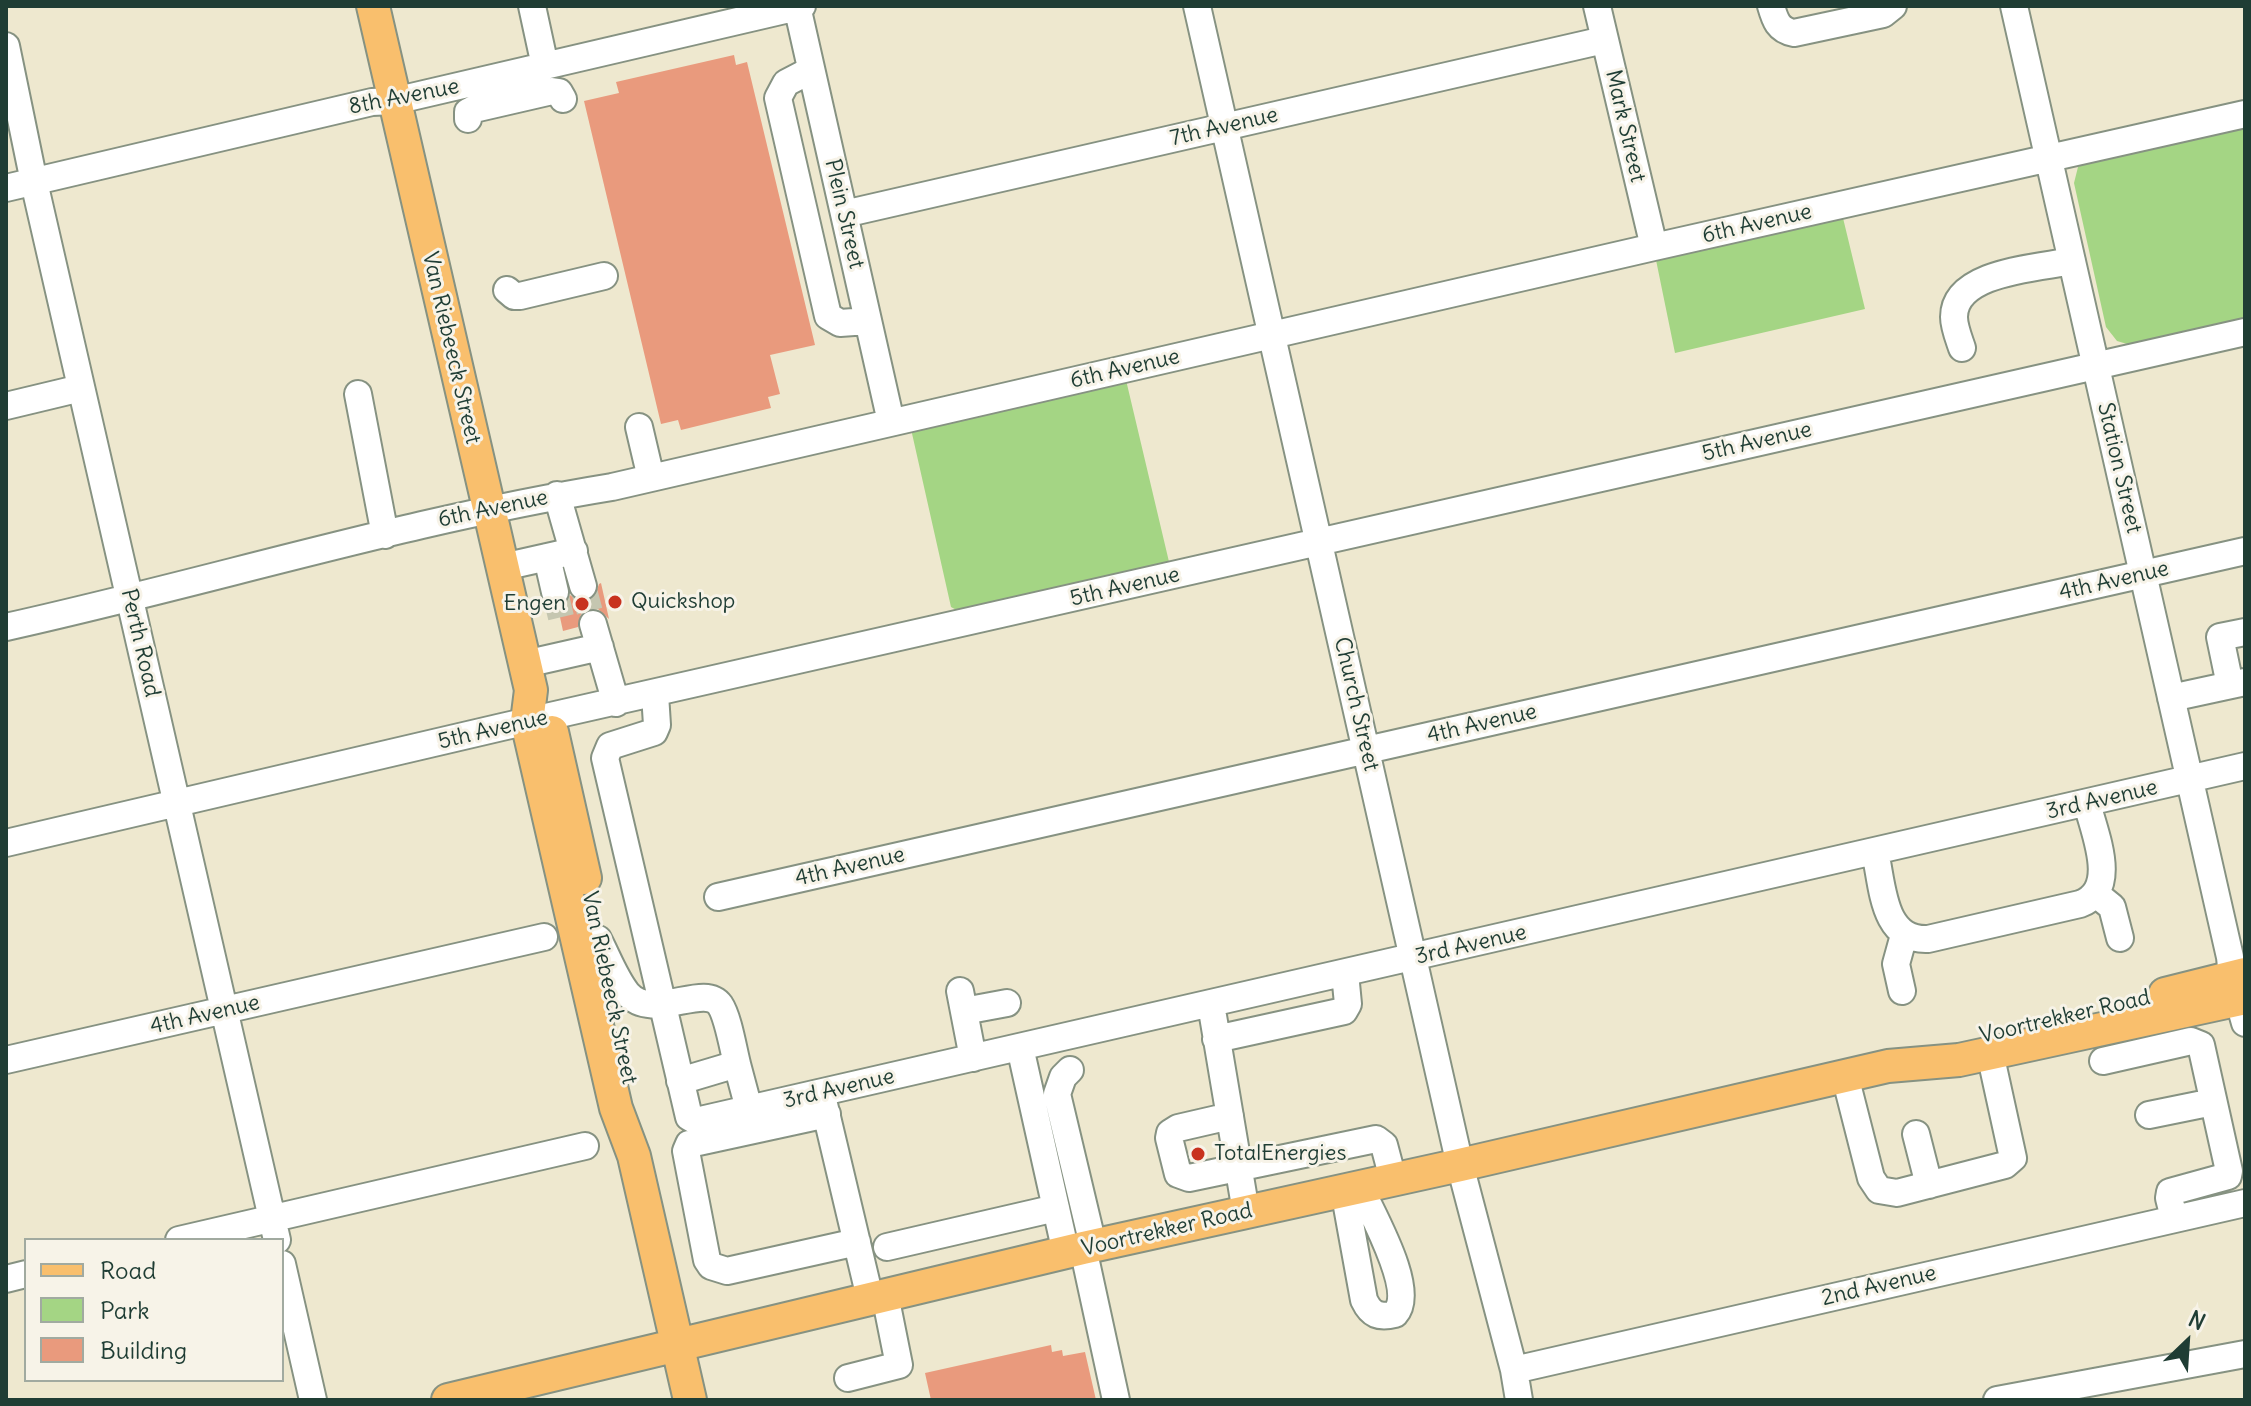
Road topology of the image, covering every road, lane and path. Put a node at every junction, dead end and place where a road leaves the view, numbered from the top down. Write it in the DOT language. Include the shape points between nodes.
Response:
graph roads {
  1 [pos="373,6"];
  2 [pos="532,6"];
  3 [pos="799,6"];
  4 [pos="1197,6"];
  5 [pos="1597,6"];
  6 [pos="1771,6"];
  7 [pos="1893,6"];
  8 [pos="2014,6"];
  9 [pos="1604,40"];
  10 [pos="6,46"];
  11 [pos="545,66"];
  12 [pos="811,70"];
  13 [pos="509,74"];
  14 [pos="563,99"];
  15 [pos="515,100"];
  16 [pos="394,101"];
  17 [pos="2245,114"];
  18 [pos="468,119"];
  19 [pos="1224,127"];
  20 [pos="2049,159"];
  21 [pos="34,182"];
  22 [pos="6,188"];
  23 [pos="844,214"];
  24 [pos="1654,247"];
  25 [pos="2072,261"];
  26 [pos="604,276"];
  27 [pos="507,290"];
  28 [pos="868,321"];
  29 [pos="2245,332"];
  30 [pos="1271,335"];
  31 [pos="1962,348"];
  32 [pos="2095,365"];
  33 [pos="81,388"];
  34 [pos="358,394"];
  35 [pos="6,406"];
  36 [pos="891,422"];
  37 [pos="639,427"];
  38 [pos="651,478"];
  39 [pos="557,495"];
  40 [pos="487,509"];
  41 [pos="385,535"];
  42 [pos="1319,543"];
  43 [pos="574,551"];
  44 [pos="2245,551"];
  45 [pos="547,557"];
  46 [pos="503,567"];
  47 [pos="2143,575"];
  48 [pos="583,586"];
  49 [pos="555,592"];
  50 [pos="130,600"];
  51 [pos="6,627"];
  52 [pos="2245,632"];
  53 [pos="528,677"];
  54 [pos="2238,684"];
  55 [pos="655,694"];
  56 [pos="2171,698"];
  57 [pos="616,703"];
  58 [pos="538,720"];
  59 [pos="1367,751"];
  60 [pos="2245,766"];
  61 [pos="2190,780"];
  62 [pos="2087,803"];
  63 [pos="177,804"];
  64 [pos="6,843"];
  65 [pos="1875,852"];
  66 [pos="2096,894"];
  67 [pos="718,897"];
  68 [pos="1904,935"];
  69 [pos="544,937"];
  70 [pos="2120,938"];
  71 [pos="598,939"];
  72 [pos="1413,958"];
  73 [pos="1345,973"];
  74 [pos="1902,991"];
  75 [pos="2241,995"];
  76 [pos="1007,1003"];
  77 [pos="1211,1004"];
  78 [pos="664,1005"];
  79 [pos="224,1011"];
  80 [pos="1216,1039"];
  81 [pos="1020,1047"];
  82 [pos="1990,1053"];
  83 [pos="973,1058"];
  84 [pos="6,1060"];
  85 [pos="2103,1061"];
  86 [pos="737,1064"];
  87 [pos="1888,1066"];
  88 [pos="1070,1070"];
  89 [pos="1845,1076"];
  90 [pos="680,1081"];
  91 [pos="2213,1102"];
  92 [pos="824,1103"];
  93 [pos="749,1109"];
  94 [pos="2149,1115"];
  95 [pos="1230,1116"];
  96 [pos="1916,1134"];
  97 [pos="585,1146"];
  98 [pos="633,1151"];
  99 [pos="1460,1165"];
  100 [pos="1239,1167"];
  101 [pos="1393,1179"];
  102 [pos="1929,1185"];
  103 [pos="2245,1203"];
  104 [pos="1056,1208"];
  105 [pos="1246,1212"];
  106 [pos="2174,1218"];
  107 [pos="274,1230"];
  108 [pos="198,1238"];
  109 [pos="857,1242"];
  110 [pos="887,1247"];
  111 [pos="1080,1249"];
  112 [pos="284,1273"];
  113 [pos="877,1297"];
  114 [pos="676,1343"];
  115 [pos="2245,1354"];
  116 [pos="1514,1370"];
  117 [pos="848,1378"];
  118 [pos="2038,1396"];
  119 [pos="313,1400"];
  120 [pos="448,1400"];
  121 [pos="690,1400"];
  122 [pos="1116,1400"];
  123 [pos="1519,1400"];
  124 [pos="1997,1400"];
  1 -- 16 [label="main road, Van Riebeeck Street"];
  2 -- 11 [label="street"];
  3 -- 11 [label="street, 8th Avenue"];
  3 -- 12 [label="street, Plein Street"];
  4 -- 19 [label="street, Church Street"];
  5 -- 9 [label="street, Mark Street"];
  6 -- 7 [label="street" via="1777,24 1794,33 1883,14"];
  8 -- 20 [label="street, Station Street"];
  9 -- 19 [label="street, 7th Avenue"];
  9 -- 24 [label="street, Mark Street"];
  10 -- 21 [label="street, Perth Road"];
  11 -- 13 [label="street, 8th Avenue"];
  12 -- 23 [label="street, Plein Street"];
  12 -- 28 [label="street" via="779,92 795,171 828,316 840,323"];
  13 -- 15 [label="street"];
  13 -- 16 [label="street, 8th Avenue"];
  14 -- 15 [label="street" via="552,91"];
  15 -- 18 [label="street" via="471,110"];
  16 -- 21 [label="street, 8th Avenue"];
  16 -- 40 [label="main road, Van Riebeeck Street"];
  17 -- 20 [label="street, 6th Avenue"];
  19 -- 23 [label="street, 7th Avenue"];
  19 -- 30 [label="street, Church Street"];
  20 -- 24 [label="street, 6th Avenue"];
  20 -- 25 [label="street, Station Street"];
  21 -- 22 [label="street, 8th Avenue"];
  21 -- 33 [label="street, Perth Road"];
  23 -- 28 [label="street, Plein Street"];
  24 -- 30 [label="street, 6th Avenue"];
  25 -- 31 [label="street" via="1976,282 1955,311"];
  25 -- 32 [label="street, Station Street"];
  26 -- 27 [label="street" via="520,296"];
  28 -- 36 [label="street, Plein Street"];
  29 -- 32 [label="street, 5th Avenue"];
  30 -- 36 [label="street, 6th Avenue"];
  30 -- 42 [label="street, Church Street"];
  32 -- 42 [label="street, 5th Avenue"];
  32 -- 47 [label="street, Station Street"];
  33 -- 35 [label="street"];
  33 -- 50 [label="street, Perth Road"];
  34 -- 41 [label="street"];
  36 -- 38 [label="street, 6th Avenue"];
  37 -- 38 [label="street"];
  38 -- 39 [label="street, 6th Avenue"];
  39 -- 40 [label="street, 6th Avenue"];
  39 -- 43 [label="street"];
  40 -- 41 [label="street, 6th Avenue"];
  40 -- 46 [label="main road, Van Riebeeck Street"];
  41 -- 50 [label="street, 6th Avenue"];
  42 -- 55 [label="street, 5th Avenue"];
  42 -- 59 [label="street, Church Street"];
  43 -- 45 [label="street"];
  43 -- 48 [label="street"];
  44 -- 47 [label="street, 4th Avenue"];
  45 -- 46 [label="street"];
  45 -- 49 [label="street"];
  46 -- 53 [label="main road, Van Riebeeck Street"];
  47 -- 56 [label="street, Station Street"];
  47 -- 59 [label="street, 4th Avenue"];
  50 -- 51 [label="street, 6th Avenue"];
  50 -- 63 [label="street, Perth Road"];
  52 -- 54 [label="street" via="2220,637"];
  53 -- 57 [label="street" via="566,642 597,635"];
  53 -- 58 [label="main road, Van Riebeeck Street"];
  54 -- 56 [label="street"];
  55 -- 57 [label="street, 5th Avenue"];
  55 -- 78 [label="street" via="654,732 610,746 605,758"];
  56 -- 61 [label="street, Station Street"];
  57 -- 58 [label="street, 5th Avenue"];
  58 -- 63 [label="street, 5th Avenue"];
  58 -- 71 [label="main road, Van Riebeeck Street"];
  58 -- 98 [label="main road, Van Riebeeck Street" via="616,1108"];
  59 -- 67 [label="street, 4th Avenue"];
  59 -- 72 [label="street, Church Street"];
  60 -- 61 [label="street, 3rd Avenue"];
  61 -- 62 [label="street, 3rd Avenue"];
  61 -- 75 [label="street, Station Street"];
  62 -- 65 [label="street, 3rd Avenue"];
  62 -- 66 [label="street" via="2103,871"];
  63 -- 64 [label="street, 5th Avenue"];
  63 -- 79 [label="street, Perth Road"];
  65 -- 68 [label="street" via="1891,921"];
  65 -- 72 [label="street, 3rd Avenue"];
  66 -- 68 [label="street" via="2080,904 1928,939"];
  66 -- 70 [label="street" via="2112,907"];
  68 -- 74 [label="street" via="1896,964"];
  69 -- 79 [label="street, 4th Avenue"];
  71 -- 78 [label="street" via="627,993 639,1002"];
  71 -- 98 [label="main road, Van Riebeeck Street" via="634,1105"];
  72 -- 73 [label="street, 3rd Avenue"];
  72 -- 99 [label="street, Church Street"];
  73 -- 77 [label="street, 3rd Avenue"];
  73 -- 80 [label="street" via="1344,1011"];
  75 -- 82 [label="main road, Voortrekker Road"];
  75 -- 87 [label="main road, Voortrekker Road" via="1939,1046"];
  76 -- 83 [label="street" via="962,1001"];
  77 -- 80 [label="street"];
  77 -- 81 [label="street, 3rd Avenue"];
  78 -- 86 [label="street" via="705,997 718,1003"];
  78 -- 90 [label="street"];
  79 -- 84 [label="street, 4th Avenue"];
  79 -- 107 [label="street, Perth Road"];
  80 -- 95 [label="street"];
  81 -- 83 [label="street, 3rd Avenue"];
  81 -- 104 [label="street"];
  82 -- 87 [label="main road, Voortrekker Road"];
  82 -- 102 [label="street" via="2013,1158 2005,1165"];
  83 -- 92 [label="street, 3rd Avenue"];
  85 -- 91 [label="street" via="2196,1042"];
  86 -- 90 [label="street"];
  86 -- 93 [label="street"];
  87 -- 89 [label="main road, Voortrekker Road"];
  88 -- 111 [label="street" via="1057,1094"];
  89 -- 99 [label="main road, Voortrekker Road"];
  89 -- 102 [label="street" via="1874,1184 1886,1193"];
  90 -- 93 [label="street, 3rd Avenue" via="689,1117 696,1121"];
  91 -- 94 [label="street"];
  91 -- 106 [label="street" via="2228,1176 2170,1192"];
  92 -- 93 [label="street, 3rd Avenue"];
  92 -- 109 [label="street"];
  92 -- 109 [label="street" via="689,1144 686,1151 707,1260 727,1271"];
  95 -- 100 [label="street"];
  95 -- 100 [label="street" via="1173,1130 1169,1138 1176,1170 1183,1177"];
  96 -- 102 [label="street"];
  97 -- 107 [label="street"];
  98 -- 114 [label="main road, Van Riebeeck Street"];
  99 -- 101 [label="main road, Voortrekker Road"];
  99 -- 116 [label="street, Church Street"];
  100 -- 101 [label="street" via="1376,1139 1384,1145"];
  100 -- 105 [label="street"];
  101 -- 105 [label="main road, Voortrekker Road"];
  103 -- 106 [label="street, 2nd Avenue"];
  104 -- 110 [label="street"];
  104 -- 111 [label="street"];
  105 -- 111 [label="main road, Voortrekker Road"];
  106 -- 116 [label="street, 2nd Avenue"];
  107 -- 108 [label="street"];
  109 -- 113 [label="street"];
  111 -- 113 [label="main road, Voortrekker Road"];
  111 -- 122 [label="street"];
  112 -- 119 [label="street"];
  113 -- 114 [label="main road, Voortrekker Road"];
  113 -- 117 [label="street" via="899,1365"];
  114 -- 120 [label="main road, Voortrekker Road"];
  114 -- 121 [label="main road, Van Riebeeck Street"];
  115 -- 118 [label="street"];
  116 -- 123 [label="street, Church Street"];
  118 -- 124 [label="street"];
}
